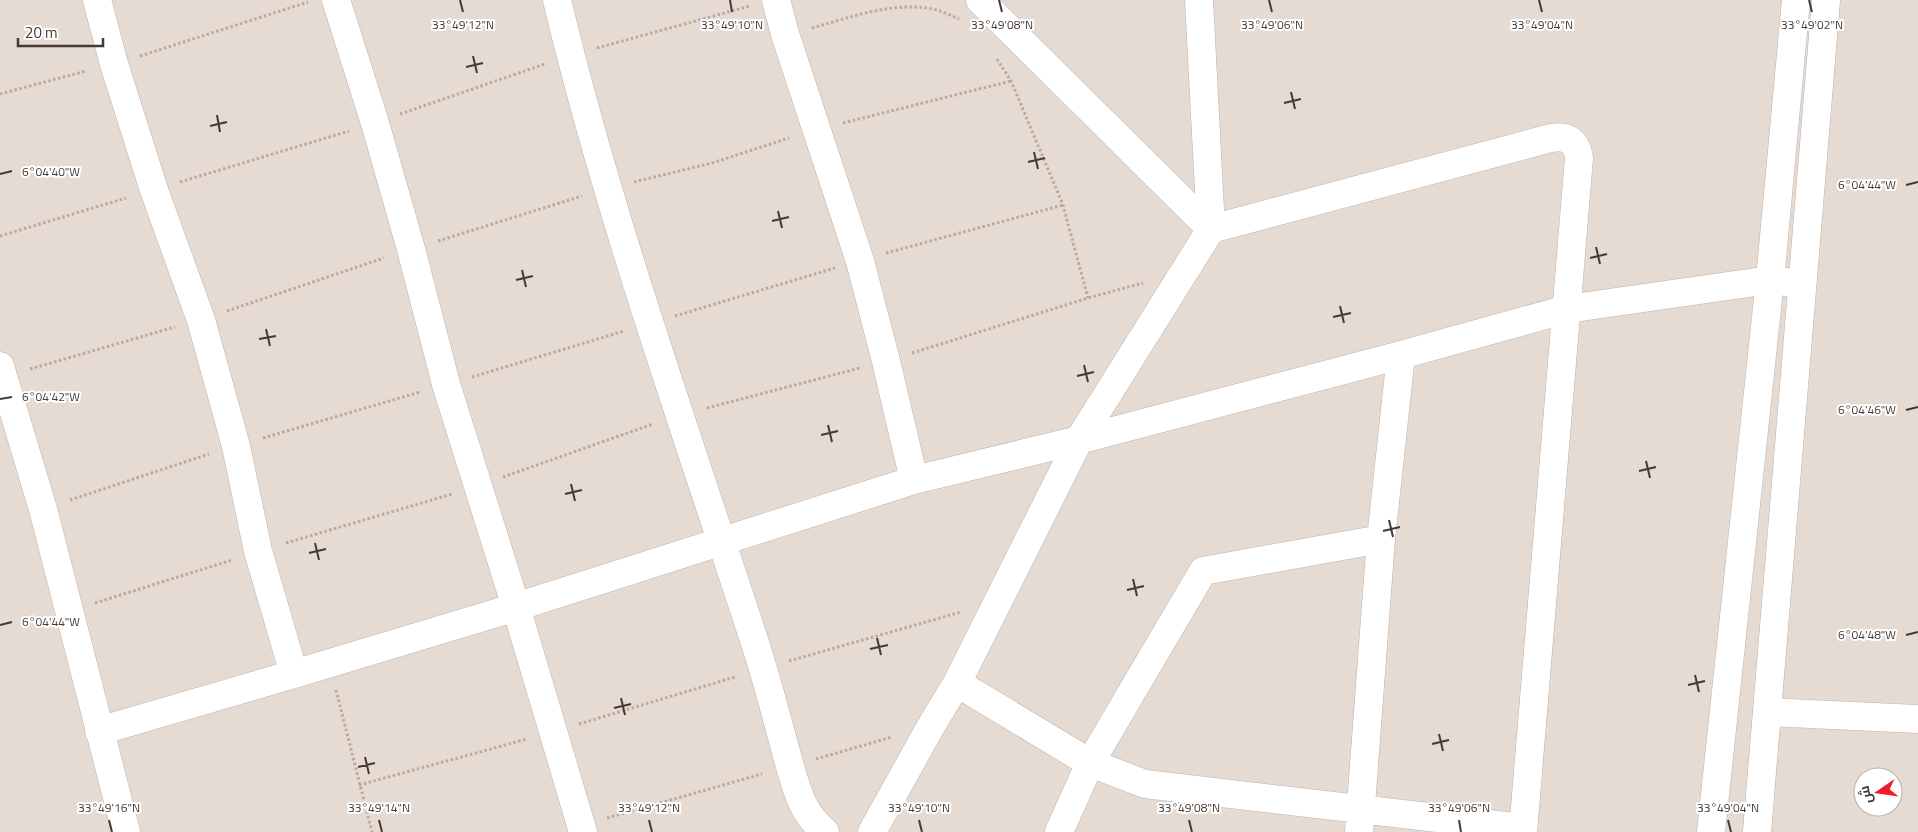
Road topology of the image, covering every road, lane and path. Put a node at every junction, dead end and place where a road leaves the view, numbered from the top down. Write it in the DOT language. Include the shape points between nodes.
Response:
graph roads {
  1 [pos="97,0"];
  2 [pos="314,0"];
  3 [pos="336,0"];
  4 [pos="557,0"];
  5 [pos="776,0"];
  6 [pos="980,0"];
  7 [pos="1199,0"];
  8 [pos="1796,0"];
  9 [pos="1826,0"];
  10 [pos="965,24"];
  11 [pos="785,34"];
  12 [pos="995,56"];
  13 [pos="114,64"];
  14 [pos="1011,81"];
  15 [pos="0,94"];
  16 [pos="817,130"];
  17 [pos="608,188"];
  18 [pos="1063,205"];
  19 [pos="1211,229"];
  20 [pos="411,249"];
  21 [pos="860,261"];
  22 [pos="1183,272"];
  23 [pos="1770,280"];
  24 [pos="1802,284"];
  25 [pos="1088,298"];
  26 [pos="1567,309"];
  27 [pos="201,320"];
  28 [pos="650,323"];
  29 [pos="1402,355"];
  30 [pos="886,361"];
  31 [pos="1,371"];
  32 [pos="446,384"];
  33 [pos="679,415"];
  34 [pos="1079,440"];
  35 [pos="236,446"];
  36 [pos="914,480"];
  37 [pos="477,486"];
  38 [pos="44,509"];
  39 [pos="1381,539"];
  40 [pos="722,540"];
  41 [pos="258,551"];
  42 [pos="996,603"];
  43 [pos="516,606"];
  44 [pos="70,610"];
  45 [pos="329,663"];
  46 [pos="763,668"];
  47 [pos="294,674"];
  48 [pos="957,683"];
  49 [pos="1766,712"];
  50 [pos="1918,719"];
  51 [pos="931,726"];
  52 [pos="99,731"];
  53 [pos="552,732"];
  54 [pos="1090,763"];
  55 [pos="790,766"];
  56 [pos="359,785"];
  57 [pos="1360,821"];
  58 [pos="582,828"];
  59 [pos="1523,830"];
  60 [pos="126,832"];
  61 [pos="372,832"];
  62 [pos="825,832"];
  63 [pos="872,832"];
  64 [pos="1059,832"];
  65 [pos="1711,832"];
  66 [pos="1757,832"];
  1 -- 13 [label="street"];
  2 -- 13 [label="path"];
  3 -- 20 [label="street"];
  4 -- 17 [label="street"];
  5 -- 11 [label="street"];
  6 -- 19 [label="street"];
  7 -- 19 [label="street"];
  8 -- 23 [label="street"];
  9 -- 24 [label="street"];
  10 -- 11 [label="path" via="938,10 883,9"];
  11 -- 16 [label="street"];
  12 -- 14 [label="path"];
  13 -- 15 [label="path"];
  13 -- 27 [label="street" via="154,190"];
  14 -- 16 [label="path"];
  14 -- 18 [label="path"];
  16 -- 17 [label="path" via="712,163"];
  16 -- 21 [label="street"];
  17 -- 20 [label="path"];
  17 -- 28 [label="street"];
  18 -- 21 [label="path"];
  18 -- 25 [label="path"];
  19 -- 22 [label="street"];
  19 -- 26 [label="street" via="1562,136 1578,148 1579,158"];
  20 -- 27 [label="path"];
  20 -- 32 [label="street"];
  21 -- 28 [label="path"];
  21 -- 30 [label="street"];
  22 -- 25 [label="path"];
  22 -- 34 [label="street"];
  23 -- 24 [label="street"];
  23 -- 26 [label="street"];
  23 -- 65 [label="street"];
  24 -- 49 [label="street"];
  25 -- 30 [label="path"];
  26 -- 29 [label="street"];
  26 -- 59 [label="street"];
  27 -- 31 [label="path"];
  27 -- 35 [label="street"];
  28 -- 32 [label="path"];
  28 -- 33 [label="street"];
  29 -- 34 [label="street"];
  29 -- 39 [label="street"];
  30 -- 33 [label="path"];
  30 -- 36 [label="street"];
  31 -- 38 [label="street"];
  32 -- 35 [label="path"];
  32 -- 37 [label="street"];
  33 -- 37 [label="path"];
  33 -- 40 [label="street"];
  34 -- 36 [label="street"];
  34 -- 42 [label="street"];
  35 -- 38 [label="path"];
  35 -- 41 [label="street"];
  36 -- 40 [label="street"];
  37 -- 41 [label="path"];
  37 -- 43 [label="street"];
  38 -- 44 [label="street"];
  39 -- 54 [label="street" via="1203,572"];
  39 -- 57 [label="street"];
  40 -- 43 [label="street"];
  40 -- 46 [label="street"];
  41 -- 44 [label="path"];
  41 -- 47 [label="street"];
  42 -- 46 [label="path"];
  42 -- 48 [label="street"];
  43 -- 45 [label="street"];
  43 -- 53 [label="street"];
  44 -- 52 [label="street"];
  45 -- 47 [label="street"];
  45 -- 56 [label="path"];
  46 -- 53 [label="path"];
  46 -- 55 [label="street"];
  47 -- 52 [label="street"];
  48 -- 51 [label="street"];
  48 -- 54 [label="street"];
  49 -- 50 [label="street"];
  49 -- 66 [label="street"];
  51 -- 55 [label="path"];
  51 -- 63 [label="street"];
  52 -- 60 [label="street"];
  53 -- 56 [label="path"];
  53 -- 58 [label="street"];
  54 -- 57 [label="street" via="1145,784"];
  54 -- 64 [label="street"];
  55 -- 58 [label="path"];
  55 -- 62 [label="street" via="803,804"];
  56 -- 61 [label="path"];
  57 -- 59 [label="street"];
}
